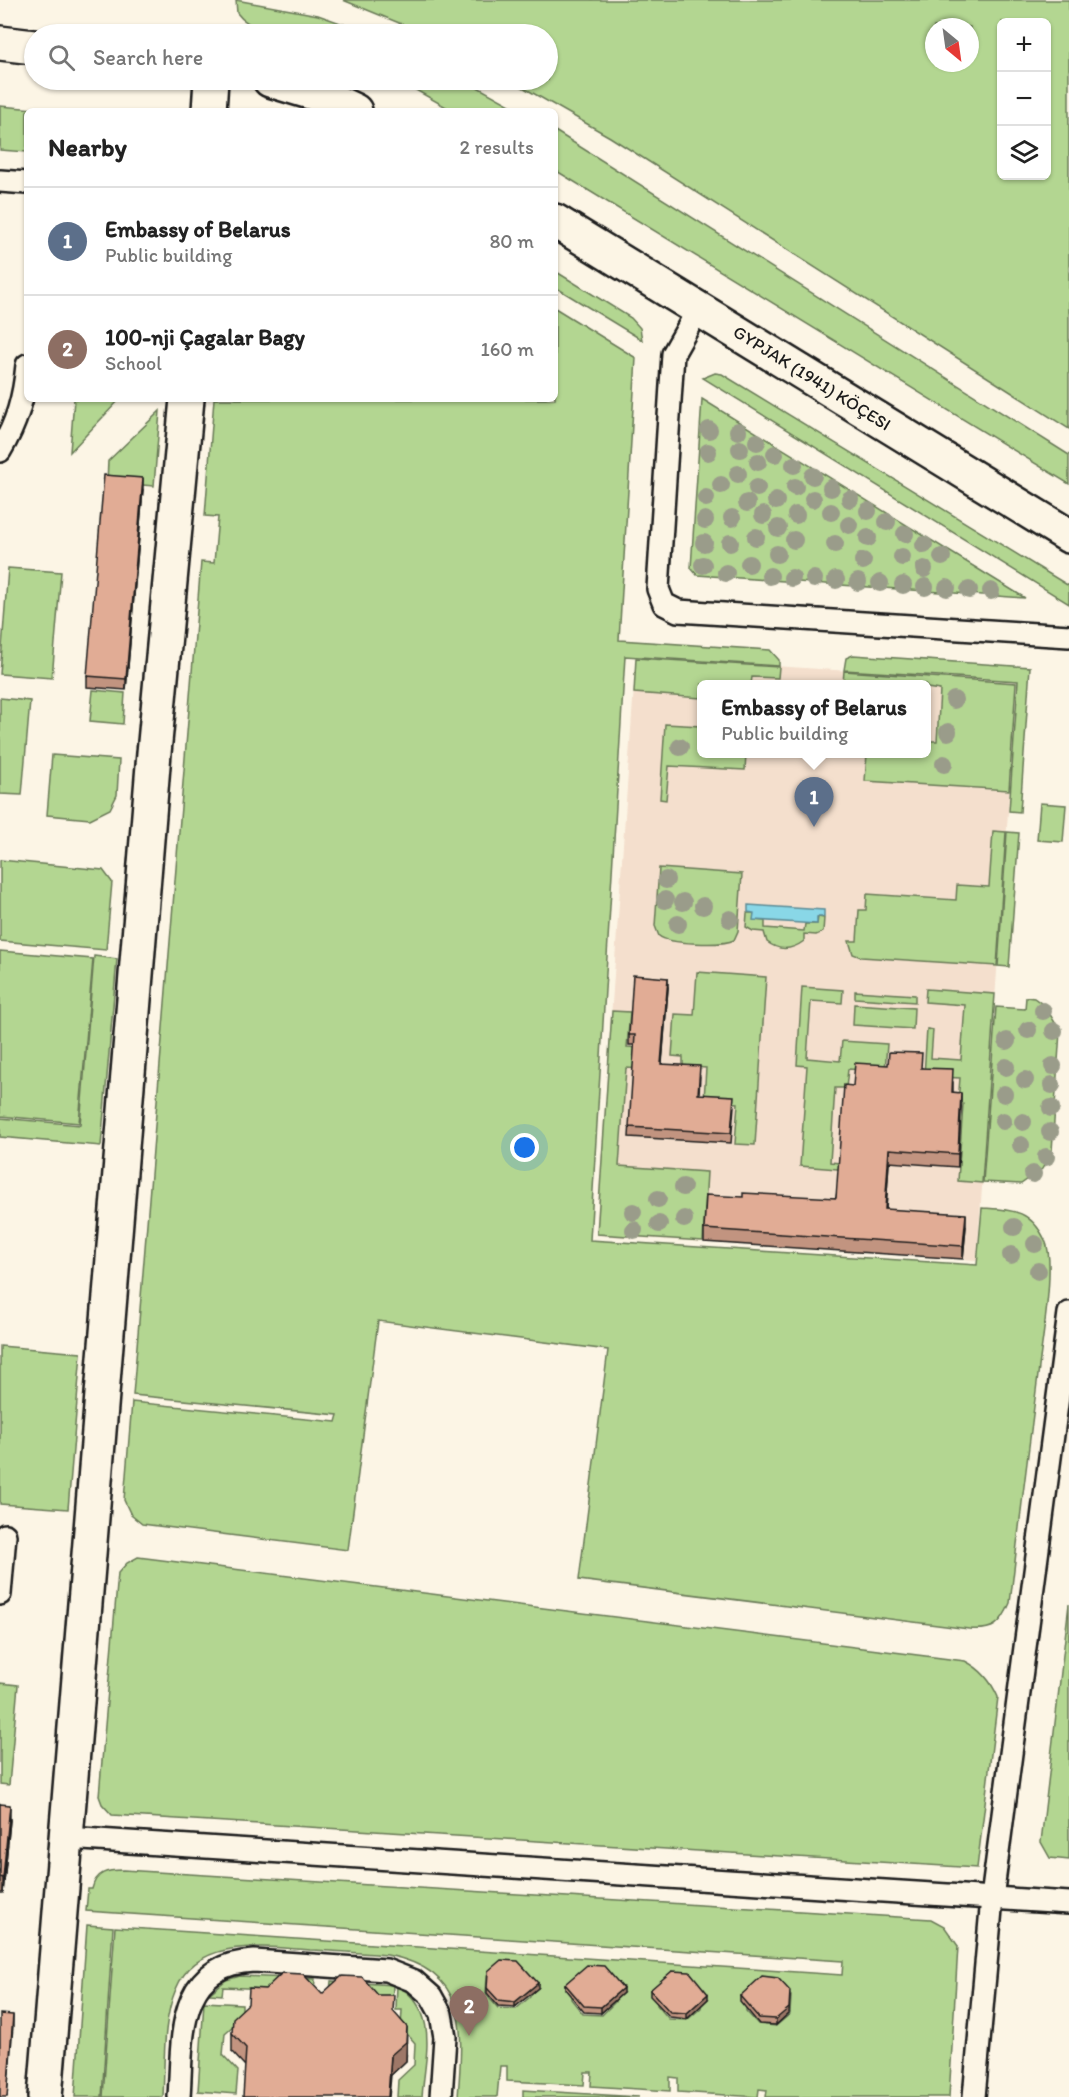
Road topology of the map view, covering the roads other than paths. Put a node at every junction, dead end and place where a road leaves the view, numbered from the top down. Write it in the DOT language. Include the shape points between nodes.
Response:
graph roads {
  1 [pos="0,44"];
  2 [pos="24,46"];
  3 [pos="210,90"];
  4 [pos="303,90"];
  5 [pos="209,108"];
  6 [pos="349,108"];
  7 [pos="0,181"];
  8 [pos="24,183"];
  9 [pos="558,223"];
  10 [pos="699,308"];
  11 [pos="24,392"];
  12 [pos="187,402"];
  13 [pos="0,451"];
  14 [pos="1069,536"];
  15 [pos="1069,636"];
  16 [pos="1068,1326"];
  17 [pos="5,1535"];
  18 [pos="0,1594"];
  19 [pos="67,1838"];
  20 [pos="992,1898"];
  21 [pos="1069,1902"];
  22 [pos="45,2097"];
  23 [pos="179,2097"];
  24 [pos="441,2097"];
  25 [pos="974,2097"];
  1 -- 2 [label="street"];
  3 -- 5 [label="street"];
  4 -- 6 [label="street"];
  7 -- 8 [label="lane"];
  9 -- 10 [label="street, GYPJAK (1941) KÖÇESI"];
  10 -- 14 [label="street, GYPJAK (1941) KÖÇESI"];
  10 -- 15 [label="lane" via="673,354 658,589 664,604 678,611"];
  11 -- 13 [label="lane" via="15,426"];
  12 -- 19 [label="street" via="153,763"];
  16 -- 20 [label="lane"];
  17 -- 18 [label="lane"];
  19 -- 20 [label="lane"];
  19 -- 22 [label="street"];
  20 -- 21 [label="lane"];
  20 -- 25 [label="lane"];
  23 -- 24 [label="lane" via="184,2023 192,1995 222,1967 254,1961 386,1970 414,1981 431,1996 441,2014 445,2037"];
}
